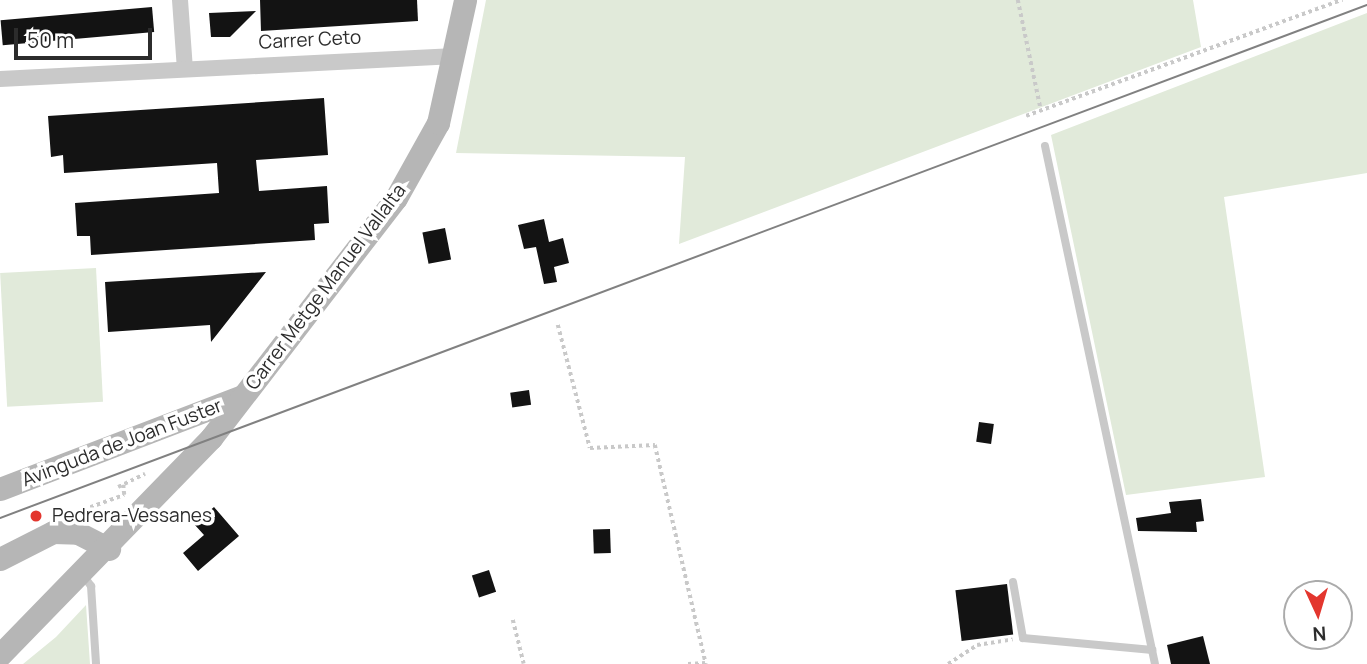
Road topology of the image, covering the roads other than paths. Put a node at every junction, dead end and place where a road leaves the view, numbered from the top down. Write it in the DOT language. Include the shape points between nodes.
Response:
graph roads {
  1 [pos="180,0"];
  2 [pos="465,0"];
  3 [pos="455,56"];
  4 [pos="186,69"];
  5 [pos="0,79"];
  6 [pos="1045,146"];
  7 [pos="243,396"];
  8 [pos="0,489"];
  9 [pos="109,549"];
  10 [pos="6,555"];
  11 [pos="0,570"];
  12 [pos="83,575"];
  13 [pos="1013,582"];
  14 [pos="2,646"];
  15 [pos="1152,650"];
  16 [pos="96,664"];
  17 [pos="1155,664"];
  1 -- 4 [label="street"];
  2 -- 3 [label="street, Carrer Metge Manuel Vallalta"];
  3 -- 4 [label="street, Carrer Ceto"];
  3 -- 7 [label="street, Carrer Metge Manuel Vallalta" via="438,123 412,172"];
  4 -- 5 [label="street, Carrer Ceto"];
  6 -- 15 [label="lane"];
  7 -- 8 [label="street, Avinguda de Joan Fuster"];
  7 -- 9 [label="street, Carrer Metge Manuel Vallalta"];
  9 -- 10 [label="street" via="66,531"];
  9 -- 12 [label="street, Carrer Metge Manuel Vallalta"];
  10 -- 11 [label="street"];
  12 -- 14 [label="street, Carrer Metge Manuel Vallalta"];
  12 -- 16 [label="lane" via="91,586"];
  13 -- 15 [label="lane" via="1023,638"];
  15 -- 17 [label="lane"];
}
